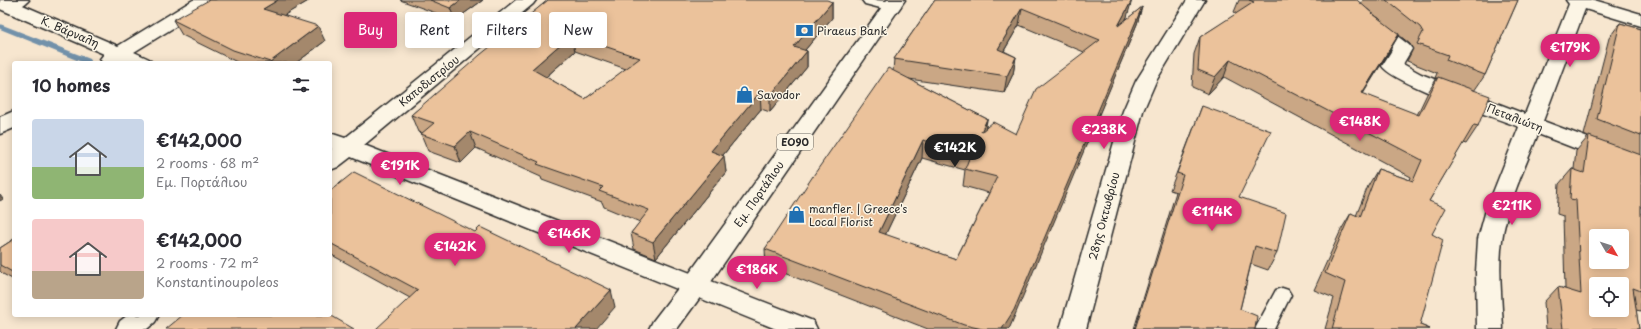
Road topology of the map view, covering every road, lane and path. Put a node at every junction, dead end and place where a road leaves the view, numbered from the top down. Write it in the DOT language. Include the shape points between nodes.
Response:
graph roads {
  1 [pos="206,0"];
  2 [pos="527,0"];
  3 [pos="871,0"];
  4 [pos="1196,0"];
  5 [pos="1343,0"];
  6 [pos="1577,0"];
  7 [pos="10,3"];
  8 [pos="894,3"];
  9 [pos="1641,20"];
  10 [pos="110,58"];
  11 [pos="129,61"];
  12 [pos="12,119"];
  13 [pos="1532,124"];
  14 [pos="0,127"];
  15 [pos="339,144"];
  16 [pos="332,158"];
  17 [pos="1641,166"];
  18 [pos="695,285"];
  19 [pos="1282,294"];
  20 [pos="144,317"];
  21 [pos="129,329"];
  22 [pos="662,329"];
  23 [pos="804,329"];
  24 [pos="1073,329"];
  25 [pos="1264,329"];
  26 [pos="1490,329"];
  1 -- 10 [label="street"];
  2 -- 15 [label="street, Καποδιστρίου"];
  3 -- 8 [label="street"];
  4 -- 24 [label="street, 28ης Οκτωβρίου" via="1146,80 1133,111"];
  5 -- 13 [label="street, Πεταλιώτη" via="1402,49 1392,66 1414,79"];
  6 -- 9 [label="street"];
  6 -- 13 [label="street"];
  7 -- 10 [label="street, Κ. Βάρναλη"];
  8 -- 18 [label="street, Εμ. Πορτάλιου / ΕΟ90"];
  10 -- 11 [label="street, Κ. Βάρναλη"];
  12 -- 14 [label="street"];
  13 -- 17 [label="street, Πεταλιώτη"];
  13 -- 26 [label="street" via="1498,210 1490,239"];
  15 -- 16 [label="street, Καποδιστρίου"];
  15 -- 18 [label="street"];
  18 -- 22 [label="street, Εμ. Πορτάλιου / ΕΟ90"];
  18 -- 23 [label="street"];
  19 -- 25 [label="lane"];
  20 -- 21 [label="street"];
}
